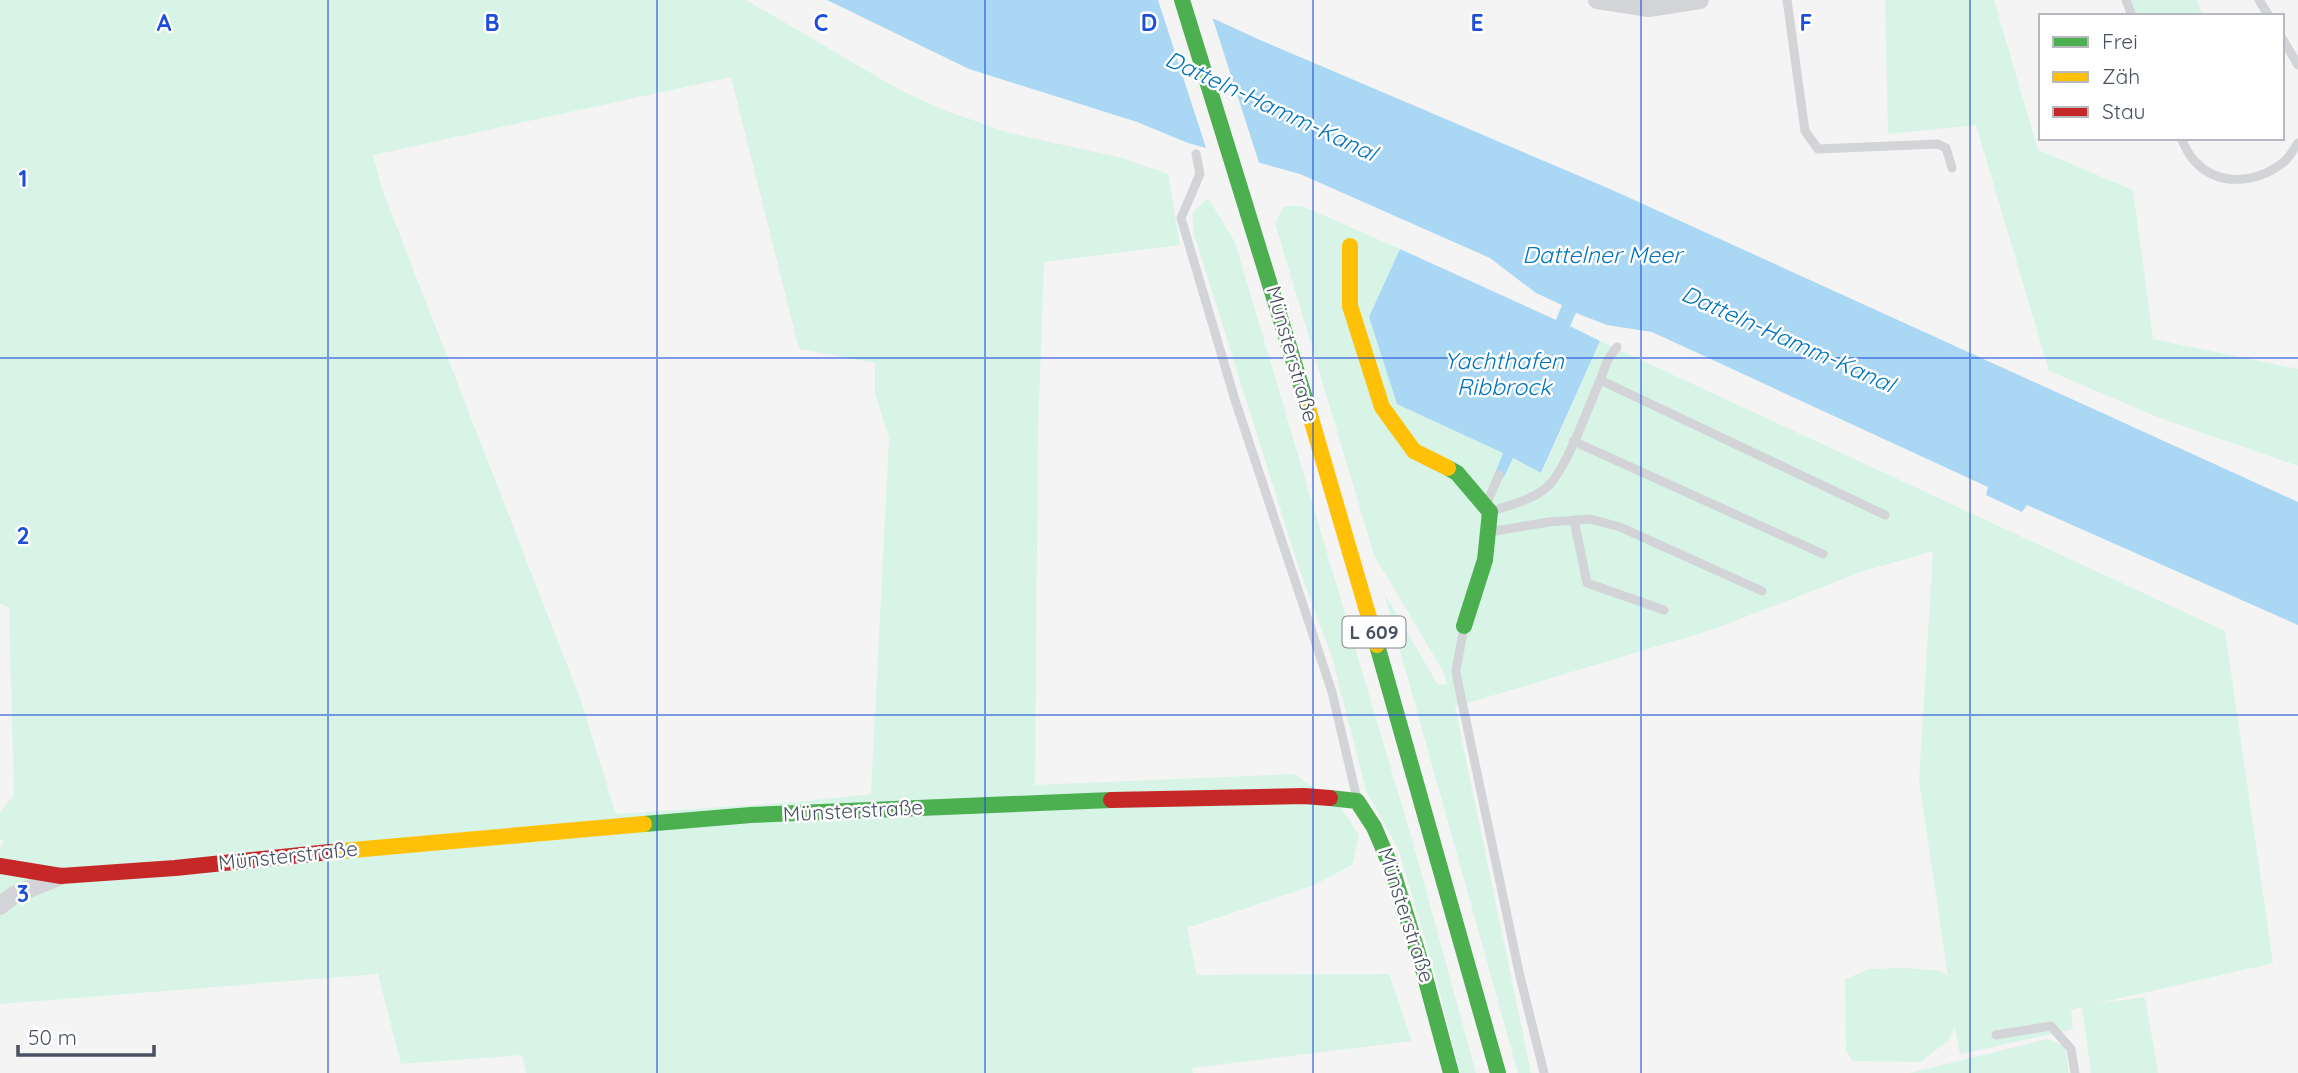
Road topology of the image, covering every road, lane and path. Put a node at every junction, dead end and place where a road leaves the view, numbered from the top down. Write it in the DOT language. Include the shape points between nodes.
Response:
graph roads {
  1 [pos="1182,0"];
  2 [pos="1597,0"];
  3 [pos="1700,0"];
  4 [pos="1787,0"];
  5 [pos="2284,41"];
  6 [pos="2298,65"];
  7 [pos="2182,140"];
  8 [pos="2298,143"];
  9 [pos="1196,154"];
  10 [pos="1952,169"];
  11 [pos="1350,246"];
  12 [pos="1617,347"];
  13 [pos="1600,380"];
  14 [pos="1573,441"];
  15 [pos="1499,475"];
  16 [pos="1488,509"];
  17 [pos="1885,515"];
  18 [pos="1574,520"];
  19 [pos="1488,532"];
  20 [pos="1823,554"];
  21 [pos="1762,592"];
  22 [pos="1664,610"];
  23 [pos="1464,626"];
  24 [pos="1357,801"];
  25 [pos="0,866"];
  26 [pos="61,876"];
  27 [pos="0,906"];
  28 [pos="1996,1035"];
  29 [pos="1451,1073"];
  30 [pos="1498,1073"];
  31 [pos="1544,1073"];
  32 [pos="2075,1073"];
  1 -- 30 [label="street, Münsterstraße / L 609" via="1354,562"];
  2 -- 3 [label="street" via="1649,8"];
  4 -- 10 [label="lane" via="1805,131 1818,149 1938,144 1946,148"];
  5 -- 6 [label="lane"];
  7 -- 8 [label="lane" via="2192,158 2211,174 2232,180 2255,178 2285,160"];
  9 -- 24 [label="lane" via="1200,174 1181,218 1239,413 1332,692"];
  11 -- 16 [label="street" via="1350,306 1382,407 1414,451 1457,473"];
  12 -- 13 [label="lane" via="1606,360"];
  13 -- 14 [label="lane"];
  13 -- 17 [label="lane"];
  14 -- 16 [label="lane" via="1550,485 1522,502"];
  14 -- 20 [label="lane"];
  15 -- 16 [label="lane"];
  16 -- 19 [label="street"];
  18 -- 19 [label="lane"];
  18 -- 21 [label="lane" via="1620,527"];
  18 -- 22 [label="lane" via="1587,583"];
  19 -- 23 [label="street" via="1485,560"];
  23 -- 31 [label="lane" via="1457,678"];
  24 -- 26 [label="street, Münsterstraße" via="1304,796 1092,800 751,816"];
  24 -- 29 [label="street, Münsterstraße" via="1387,851 1427,976"];
  25 -- 26 [label="street, Münsterstraße"];
  26 -- 27 [label="street, Münsterstraße" via="14,895"];
  28 -- 32 [label="lane" via="2051,1026 2071,1049"];
}
